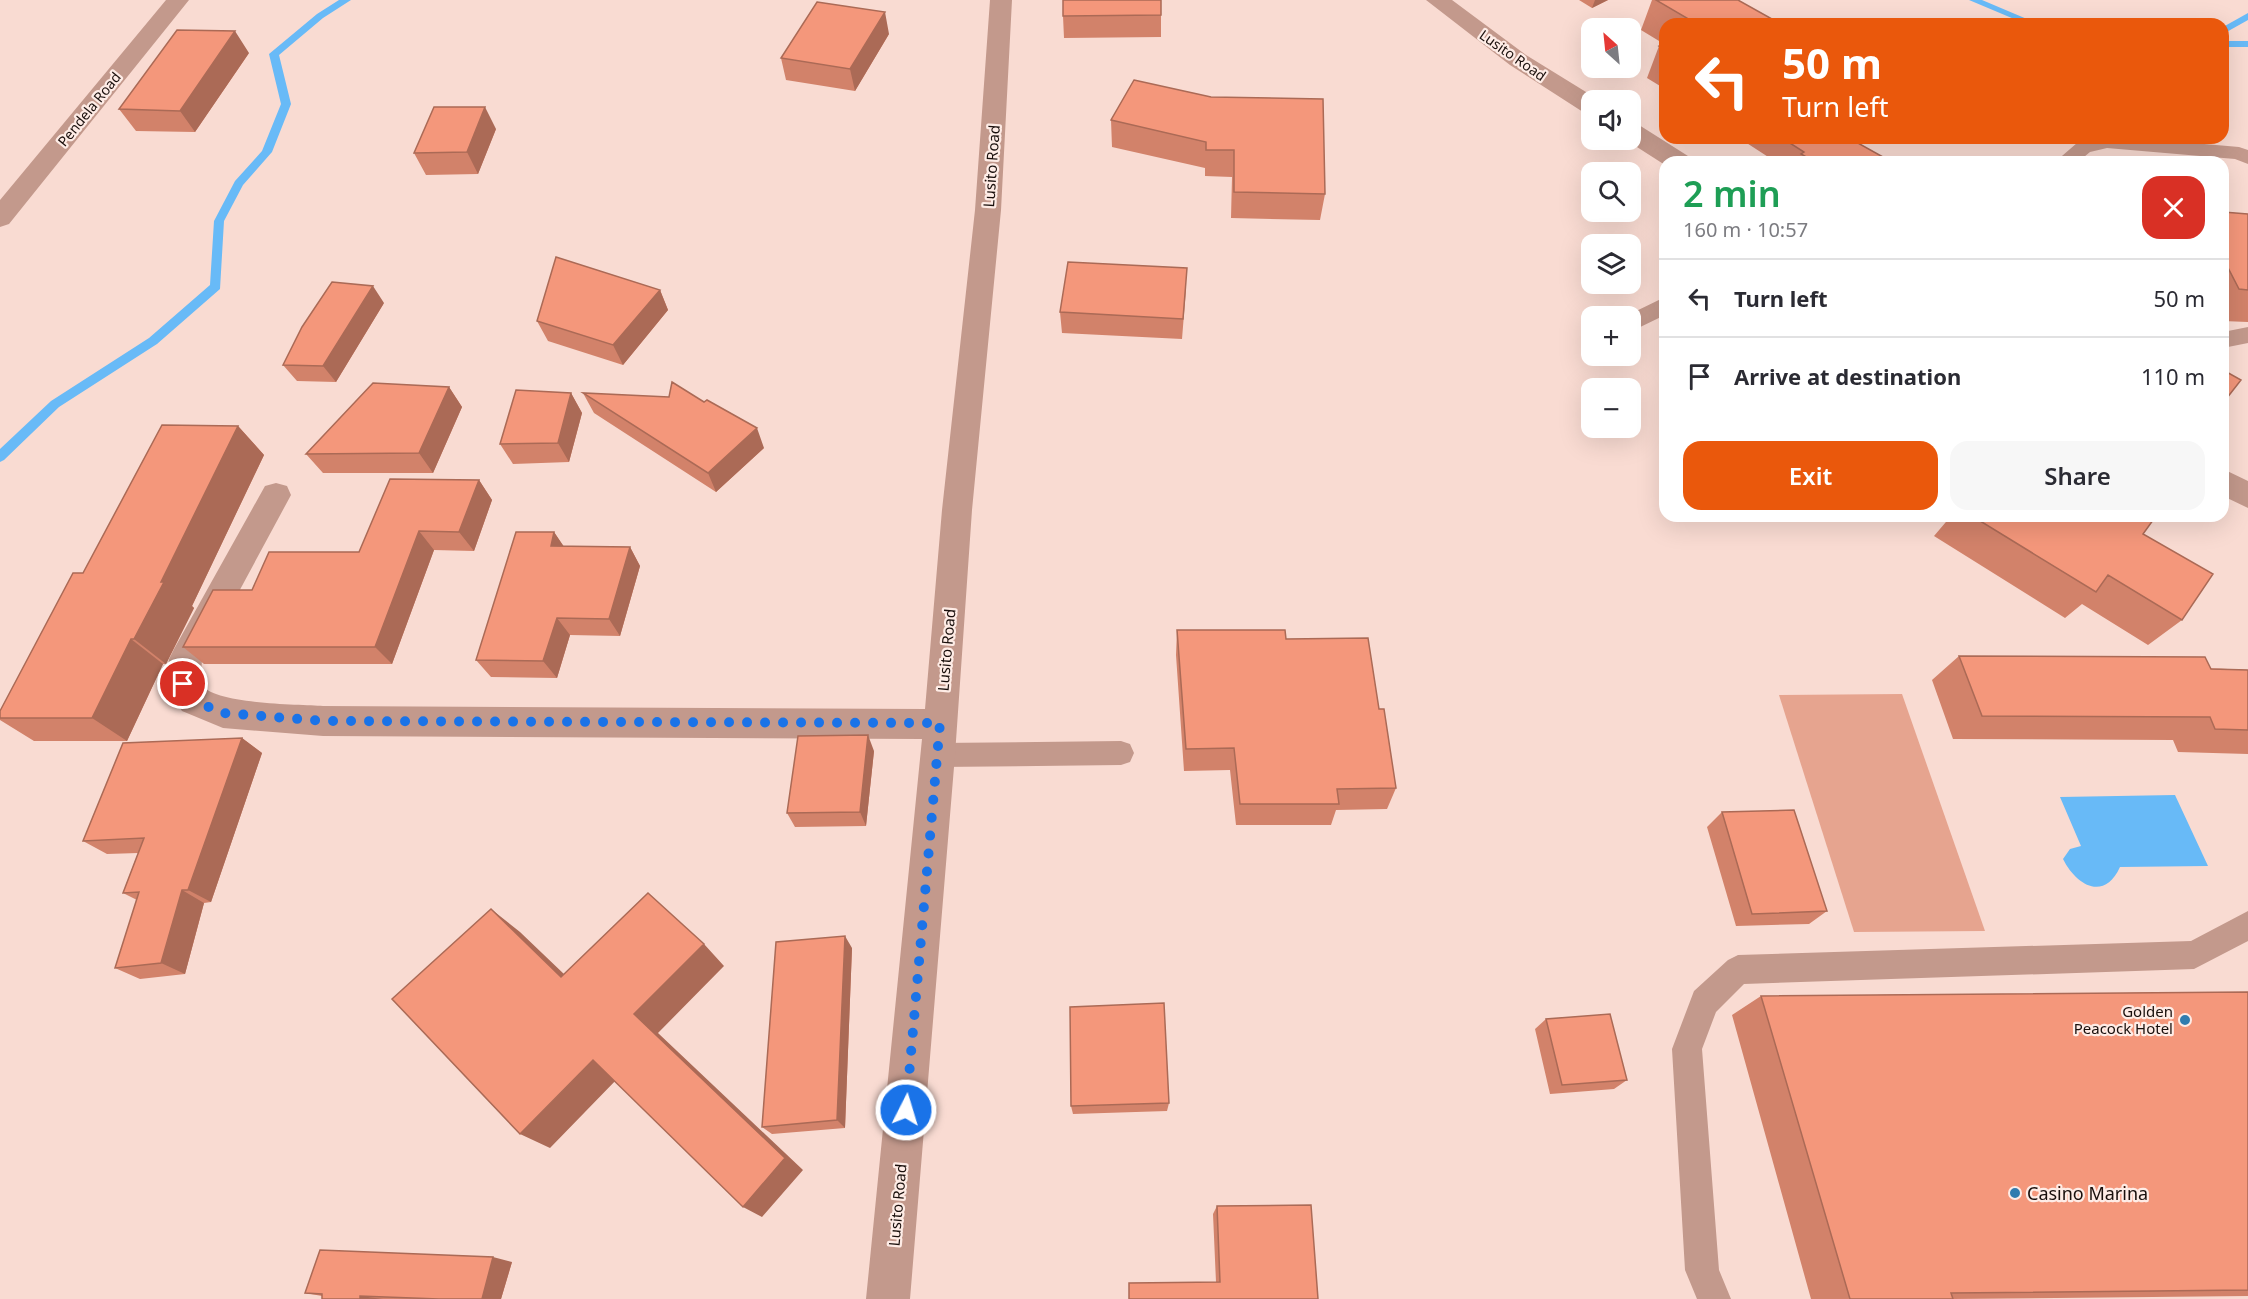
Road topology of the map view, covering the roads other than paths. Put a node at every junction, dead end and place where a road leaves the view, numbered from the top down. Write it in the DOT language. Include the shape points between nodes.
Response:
graph roads {
  1 [pos="178,0"];
  2 [pos="1001,0"];
  3 [pos="1437,0"];
  4 [pos="1581,100"];
  5 [pos="1641,138"];
  6 [pos="2098,144"];
  7 [pos="2131,144"];
  8 [pos="1670,156"];
  9 [pos="2073,156"];
  10 [pos="2248,158"];
  11 [pos="0,218"];
  12 [pos="1659,307"];
  13 [pos="1641,318"];
  14 [pos="2248,335"];
  15 [pos="2229,339"];
  16 [pos="2229,485"];
  17 [pos="276,495"];
  18 [pos="2248,496"];
  19 [pos="939,739"];
  20 [pos="1121,753"];
  21 [pos="2248,925"];
  22 [pos="888,1299"];
  23 [pos="1714,1299"];
  1 -- 11 [label="street, Pendela Road"];
  2 -- 19 [label="street, Lusito Road" via="988,210 957,510"];
  3 -- 4 [label="street, Lusito Road" via="1518,60"];
  5 -- 8 [label="street"];
  6 -- 9 [label="lane" via="2084,147"];
  7 -- 10 [label="lane" via="2239,153"];
  12 -- 13 [label="lane"];
  14 -- 15 [label="lane"];
  16 -- 18 [label="street"];
  17 -- 19 [label="street" via="186,659 183,684 194,701 223,713 324,721"];
  19 -- 20 [label="lane"];
  19 -- 22 [label="street, Lusito Road"];
  21 -- 23 [label="lane" via="2194,955 1738,970 1705,1002 1687,1050 1702,1270"];
}
